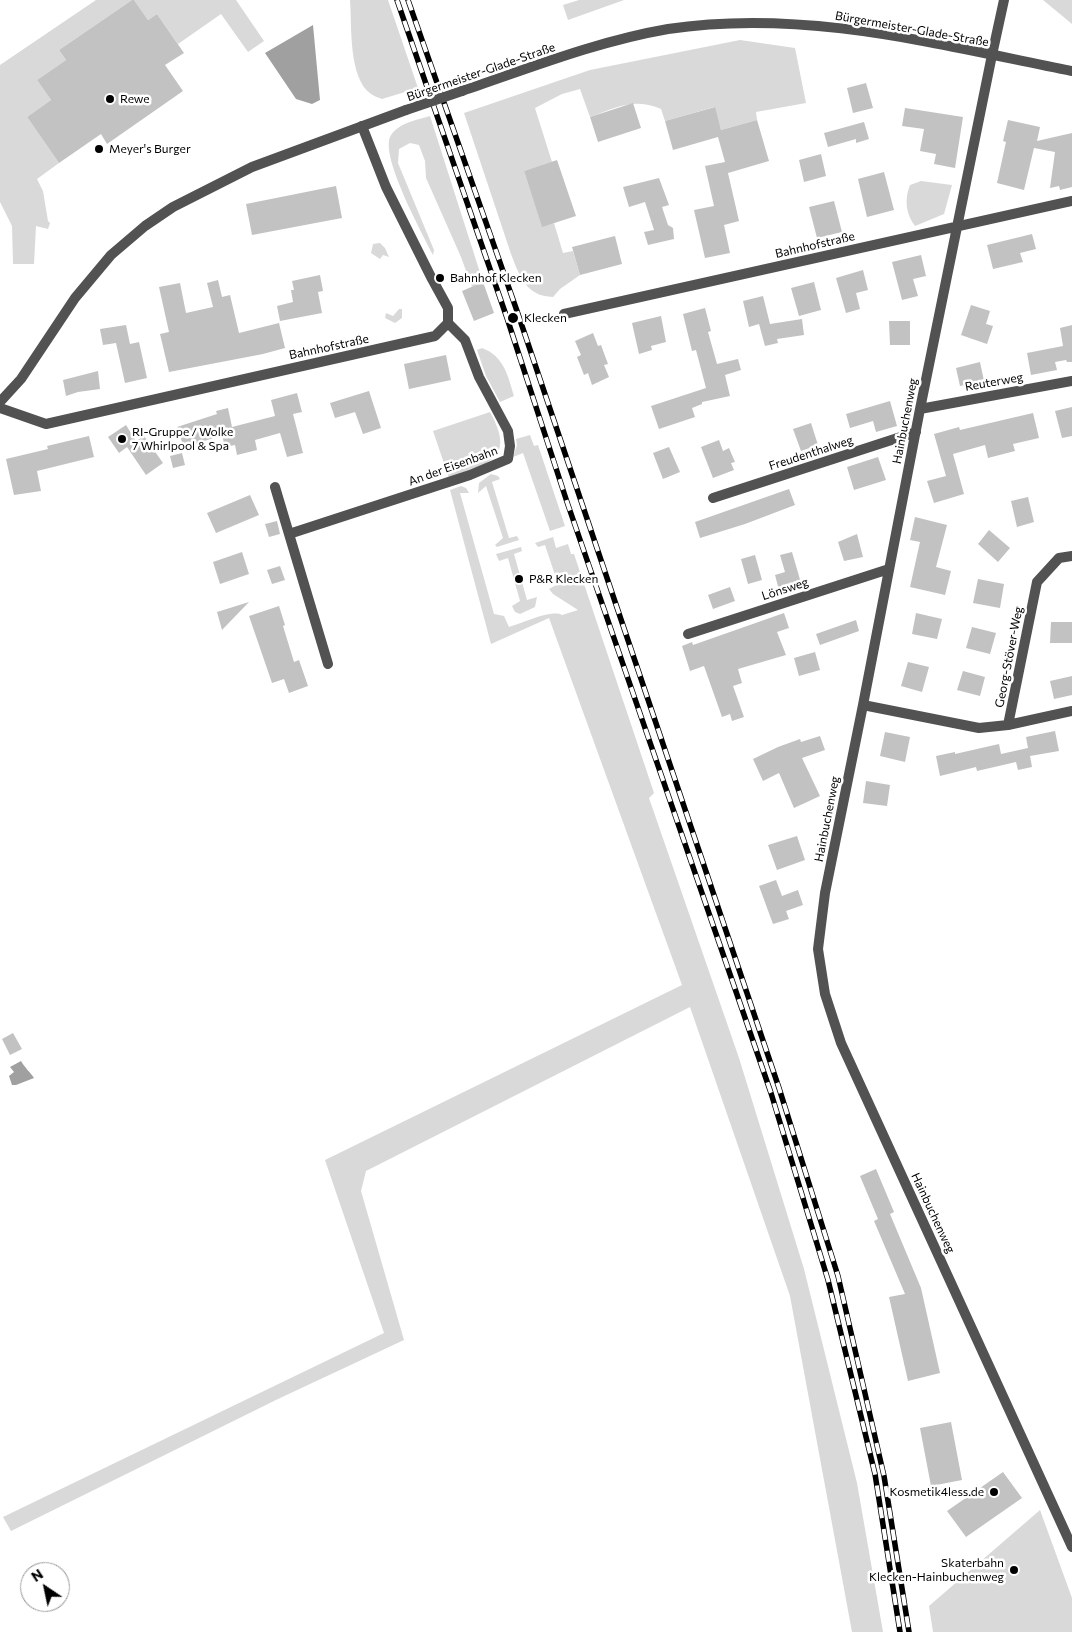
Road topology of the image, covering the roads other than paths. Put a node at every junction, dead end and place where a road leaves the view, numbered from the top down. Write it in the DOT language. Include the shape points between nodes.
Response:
graph roads {
  1 [pos="1004,0"];
  2 [pos="992,55"];
  3 [pos="1072,71"];
  4 [pos="362,126"];
  5 [pos="1072,201"];
  6 [pos="957,226"];
  7 [pos="564,314"];
  8 [pos="448,323"];
  9 [pos="1072,381"];
  10 [pos="0,402"];
  11 [pos="0,408"];
  12 [pos="920,409"];
  13 [pos="916,432"];
  14 [pos="275,487"];
  15 [pos="713,498"];
  16 [pos="289,534"];
  17 [pos="1072,556"];
  18 [pos="889,568"];
  19 [pos="688,634"];
  20 [pos="328,664"];
  21 [pos="863,705"];
  22 [pos="1072,711"];
  23 [pos="1008,725"];
  24 [pos="1072,1547"];
  1 -- 2 [label="street, Hainbuchenweg"];
  2 -- 3 [label="street, Bürgermeister-Glade-Straße"];
  2 -- 4 [label="street, Bürgermeister-Glade-Straße, bridge" via="892,36 790,24 732,23 668,30 598,45"];
  2 -- 6 [label="street, Hainbuchenweg"];
  4 -- 8 [label="street" via="386,187 448,308"];
  4 -- 10 [label="street, Bürgermeister-Glade-Straße" via="252,167 173,207 145,226 111,255 75,298 21,379"];
  5 -- 6 [label="street, Bahnhofstraße"];
  6 -- 7 [label="street, Bahnhofstraße"];
  6 -- 12 [label="street, Hainbuchenweg"];
  8 -- 11 [label="street, Bahnhofstraße" via="435,336 46,424"];
  8 -- 16 [label="street, An der Eisenbahn" via="465,340 479,377 505,425 510,446 508,459 470,475"];
  9 -- 12 [label="street, Reuterweg"];
  12 -- 13 [label="street, Hainbuchenweg"];
  13 -- 15 [label="street, Freudenthalweg"];
  13 -- 18 [label="street, Hainbuchenweg"];
  14 -- 16 [label="street"];
  16 -- 20 [label="street"];
  17 -- 23 [label="street, Georg-Stöver-Weg" via="1059,558 1037,582"];
  18 -- 19 [label="street, Lönsweg"];
  18 -- 21 [label="street, Hainbuchenweg"];
  21 -- 23 [label="street, Georg-Stöver-Weg" via="979,728"];
  21 -- 24 [label="street, Hainbuchenweg" via="825,893 818,949 825,994 842,1043"];
  22 -- 23 [label="street"];
}
